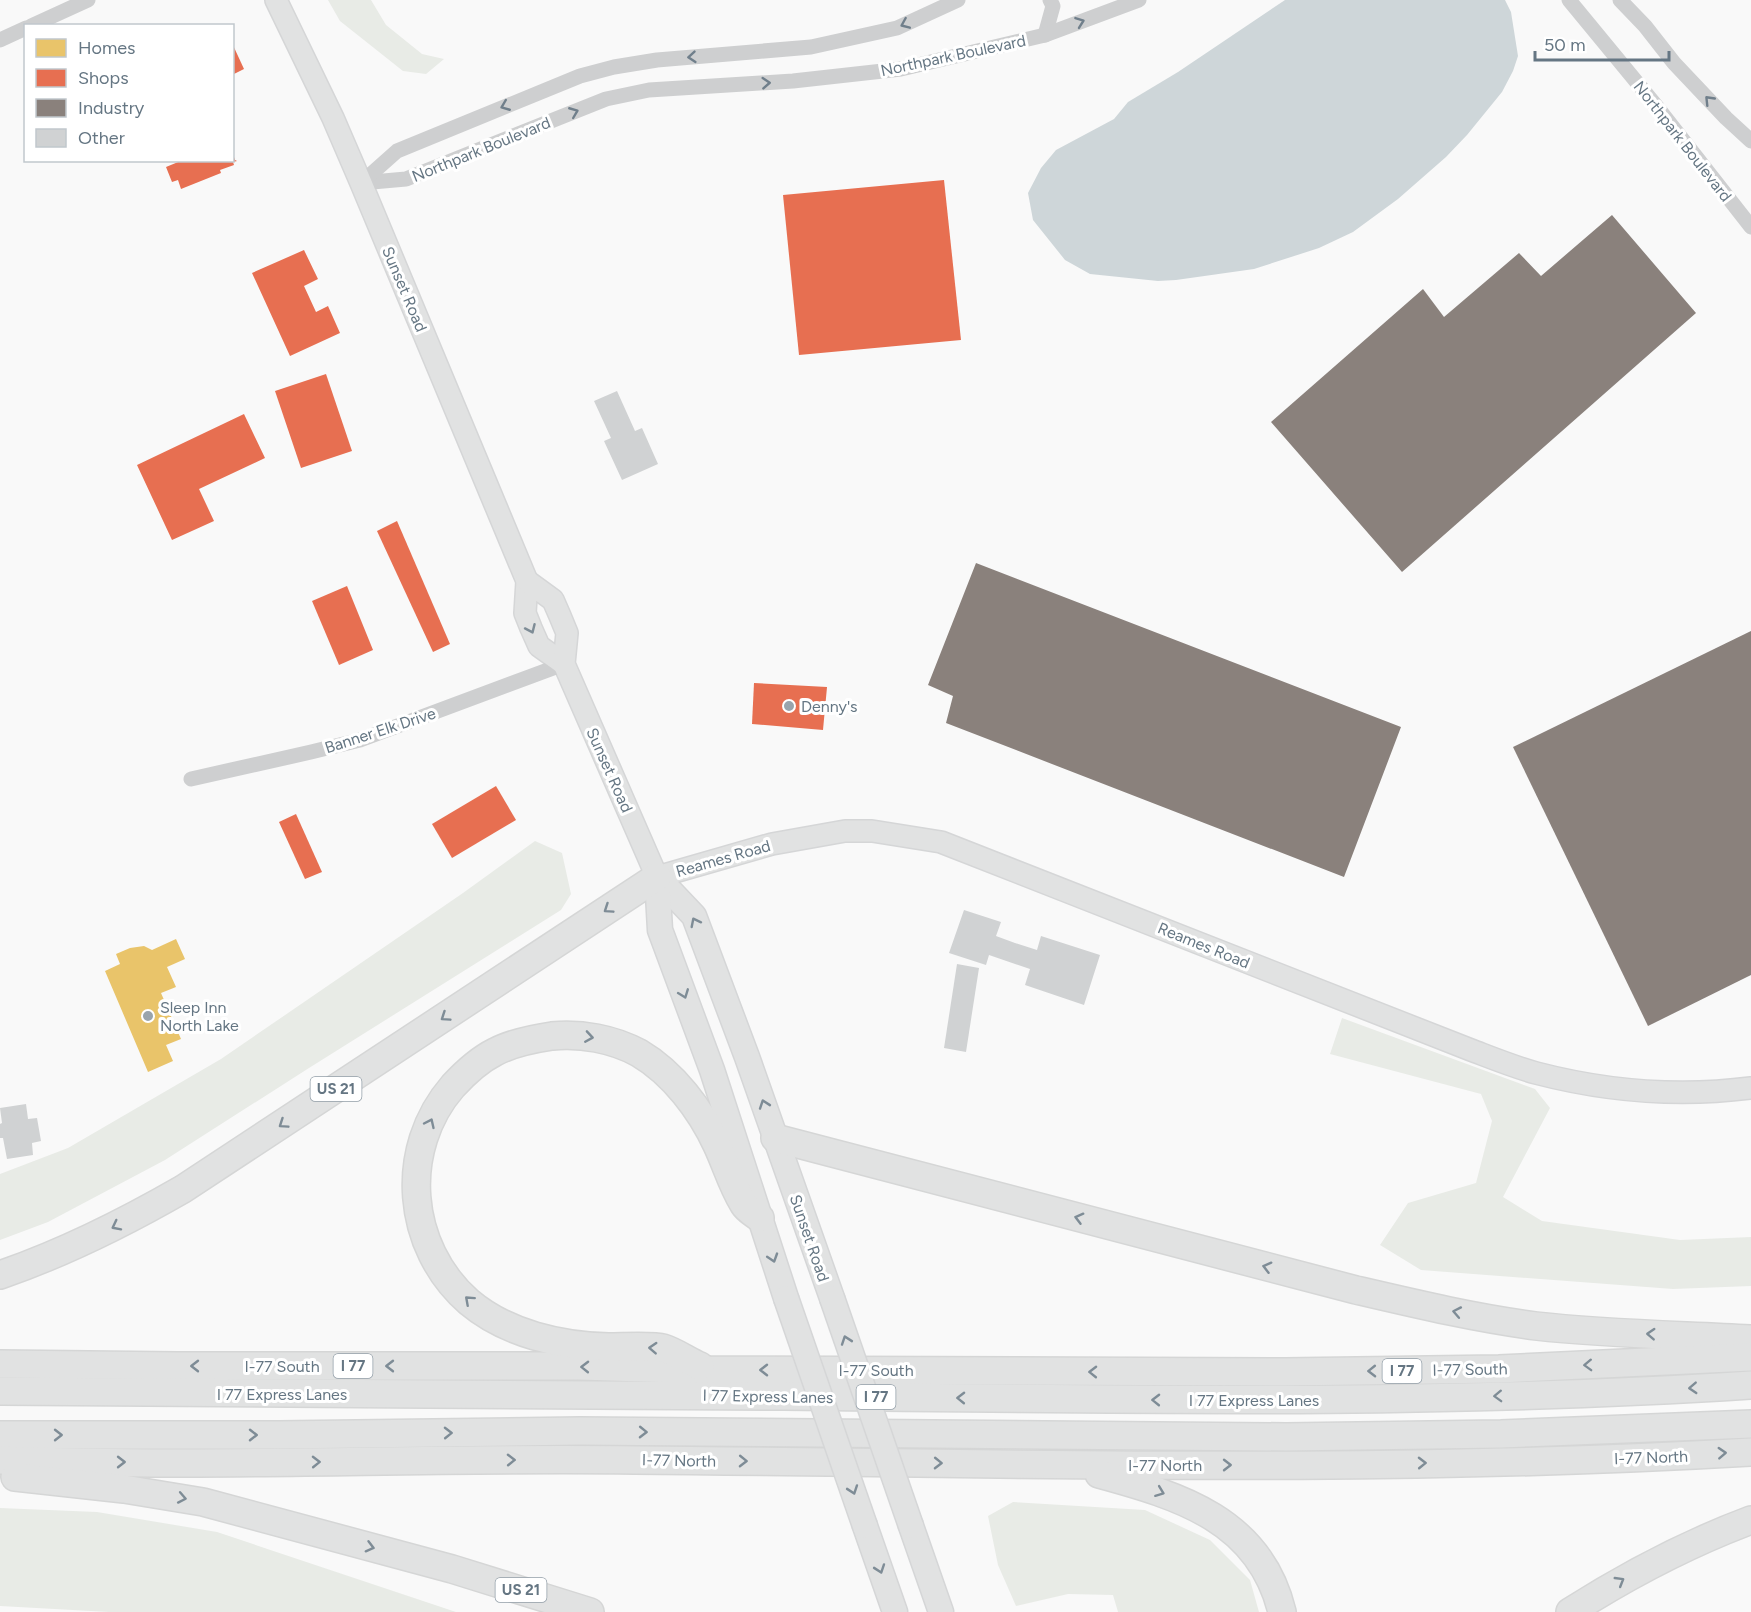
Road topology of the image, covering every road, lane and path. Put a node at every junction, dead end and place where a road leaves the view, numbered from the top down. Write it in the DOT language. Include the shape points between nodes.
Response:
graph roads {
  1 [pos="88,0"];
  2 [pos="276,0"];
  3 [pos="958,0"];
  4 [pos="1050,0"];
  5 [pos="1139,0"];
  6 [pos="1569,0"];
  7 [pos="1620,0"];
  8 [pos="35,24"];
  9 [pos="24,29"];
  10 [pos="1045,35"];
  11 [pos="0,40"];
  12 [pos="1751,141"];
  13 [pos="361,183"];
  14 [pos="1751,227"];
  15 [pos="527,580"];
  16 [pos="564,664"];
  17 [pos="191,779"];
  18 [pos="657,877"];
  19 [pos="1751,1088"];
  20 [pos="776,1138"];
  21 [pos="760,1218"];
  22 [pos="0,1275"];
  23 [pos="1751,1338"];
  24 [pos="1751,1357"];
  25 [pos="0,1364"];
  26 [pos="706,1370"];
  27 [pos="1751,1385"];
  28 [pos="0,1391"];
  29 [pos="1751,1424"];
  30 [pos="0,1434"];
  31 [pos="1751,1452"];
  32 [pos="0,1460"];
  33 [pos="1064,1464"];
  34 [pos="0,1470"];
  35 [pos="1751,1520"];
  36 [pos="590,1612"];
  37 [pos="896,1612"];
  38 [pos="941,1612"];
  39 [pos="1282,1612"];
  40 [pos="1570,1612"];
  1 -- 8 [label="street"];
  2 -- 13 [label="main road, Sunset Road"];
  3 -- 13 [label="street, Northpark Boulevard, one-way" via="897,28 820,45 657,60 580,76 397,151"];
  4 -- 10 [label="street, Northpark Boulevard" via="1053,6"];
  10 -- 5 [label="street, Northpark Boulevard, one-way"];
  6 -- 14 [label="street, Northpark Boulevard"];
  12 -- 7 [label="street, one-way" via="1674,63"];
  9 -- 11 [label="street"];
  13 -- 10 [label="street, Northpark Boulevard, one-way" via="406,179 606,99 649,90 901,69"];
  13 -- 15 [label="main road, Sunset Road"];
  15 -- 16 [label="main road, Sunset Road, one-way" via="525,613 531,628 539,646"];
  15 -- 16 [label="main road, Sunset Road" via="553,600 567,633"];
  16 -- 17 [label="street, Banner Elk Drive" via="360,740"];
  16 -- 18 [label="main road, Sunset Road"];
  18 -- 19 [label="main road, Reames Road" via="772,844 844,831 872,831 941,842 1528,1070 1586,1083 1654,1091"];
  20 -- 18 [label="main road, Sunset Road, one-way" via="694,916"];
  18 -- 21 [label="main road, Sunset Road, one-way" via="660,930"];
  18 -- 22 [label="highway, US 21, one-way" via="183,1189 90,1239"];
  23 -- 20 [label="highway, one-way" via="1593,1331 1416,1305"];
  38 -- 20 [label="main road, Sunset Road, one-way, bridge"];
  26 -- 21 [label="highway, one-way" via="662,1348 604,1346 537,1337 499,1321 469,1301 436,1263 420,1220 416,1174 427,1129 441,1102 460,1079 495,1052 559,1035 608,1041 651,1061 683,1093 703,1118 744,1205"];
  21 -- 37 [label="main road, Sunset Road, one-way, bridge"];
  24 -- 26 [label="highway, I-77 South / I 77, one-way" via="1498,1369 1285,1372"];
  26 -- 25 [label="highway, I-77 South / I 77, one-way"];
  27 -- 28 [label="highway, I 77 Express Lanes / I 77, one-way" via="1510,1396 1285,1400"];
  30 -- 29 [label="highway, one-way" via="591,1431 1286,1437"];
  33 -- 31 [label="highway, I-77 North, one-way" via="1501,1462"];
  32 -- 33 [label="highway, I-77 North, one-way" via="580,1459"];
  33 -- 39 [label="highway, one-way" via="1148,1487 1216,1518 1243,1539 1263,1566"];
  34 -- 36 [label="highway, US 21, one-way" via="15,1477 115,1487 204,1502 452,1569"];
  40 -- 35 [label="highway, one-way" via="1672,1553"];
}
